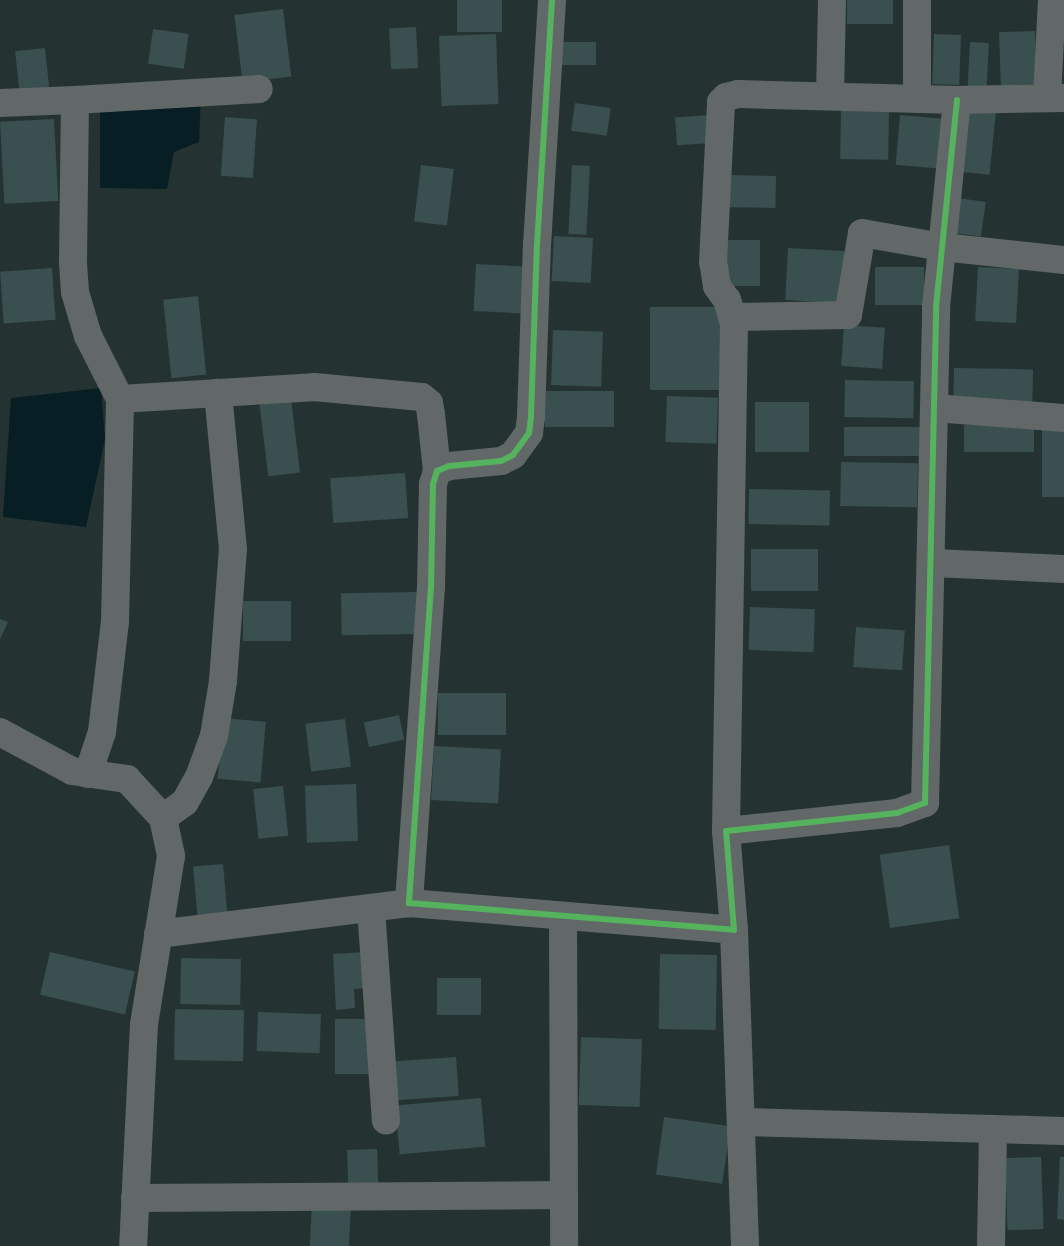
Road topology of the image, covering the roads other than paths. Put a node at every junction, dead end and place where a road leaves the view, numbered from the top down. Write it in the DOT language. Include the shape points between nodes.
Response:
graph roads {
  1 [pos="552,0"];
  2 [pos="832,0"];
  3 [pos="917,0"];
  4 [pos="1052,0"];
  5 [pos="259,89"];
  6 [pos="830,96"];
  7 [pos="1056,98"];
  8 [pos="917,99"];
  9 [pos="75,100"];
  10 [pos="957,100"];
  11 [pos="0,104"];
  12 [pos="942,247"];
  13 [pos="1064,260"];
  14 [pos="732,317"];
  15 [pos="218,393"];
  16 [pos="120,399"];
  17 [pos="934,408"];
  18 [pos="1064,418"];
  19 [pos="437,472"];
  20 [pos="933,563"];
  21 [pos="1064,569"];
  22 [pos="0,732"];
  23 [pos="88,774"];
  24 [pos="163,818"];
  25 [pos="726,831"];
  26 [pos="409,902"];
  27 [pos="371,908"];
  28 [pos="563,916"];
  29 [pos="734,930"];
  30 [pos="158,934"];
  31 [pos="386,1120"];
  32 [pos="743,1122"];
  33 [pos="993,1129"];
  34 [pos="1064,1131"];
  35 [pos="564,1195"];
  36 [pos="135,1198"];
  37 [pos="132,1246"];
  38 [pos="564,1246"];
  39 [pos="745,1246"];
  40 [pos="991,1246"];
  1 -- 19 [label="street" via="528,433 513,455 501,461 449,466"];
  2 -- 6 [label="street"];
  3 -- 8 [label="street"];
  4 -- 7 [label="street"];
  5 -- 9 [label="street"];
  6 -- 8 [label="street"];
  6 -- 14 [label="street" via="738,94 726,96 721,102 713,262 717,286"];
  7 -- 10 [label="street"];
  8 -- 10 [label="street"];
  9 -- 11 [label="street"];
  9 -- 16 [label="street" via="75,292 88,336"];
  10 -- 12 [label="street"];
  12 -- 13 [label="street"];
  12 -- 14 [label="street" via="862,233 848,315"];
  12 -- 17 [label="street" via="936,307"];
  14 -- 25 [label="street"];
  15 -- 16 [label="street"];
  15 -- 19 [label="street" via="314,387 422,397 431,414"];
  15 -- 24 [label="street" via="233,549 223,681 214,736 199,777 185,802"];
  16 -- 23 [label="street" via="115,622 102,732"];
  17 -- 18 [label="street"];
  17 -- 20 [label="street"];
  19 -- 26 [label="street" via="432,484 431,587"];
  20 -- 21 [label="street"];
  20 -- 25 [label="street" via="925,803 897,813"];
  22 -- 23 [label="street" via="72,771"];
  23 -- 24 [label="street" via="127,779"];
  24 -- 30 [label="street" via="171,856"];
  25 -- 29 [label="street"];
  26 -- 27 [label="street"];
  26 -- 28 [label="street"];
  27 -- 30 [label="street"];
  27 -- 31 [label="street"];
  28 -- 29 [label="street"];
  28 -- 35 [label="street"];
  29 -- 32 [label="street"];
  30 -- 36 [label="street" via="144,1024"];
  32 -- 33 [label="street"];
  32 -- 39 [label="street"];
  33 -- 34 [label="street"];
  33 -- 40 [label="street"];
  35 -- 36 [label="street"];
  35 -- 38 [label="street"];
  36 -- 37 [label="street"];
}
